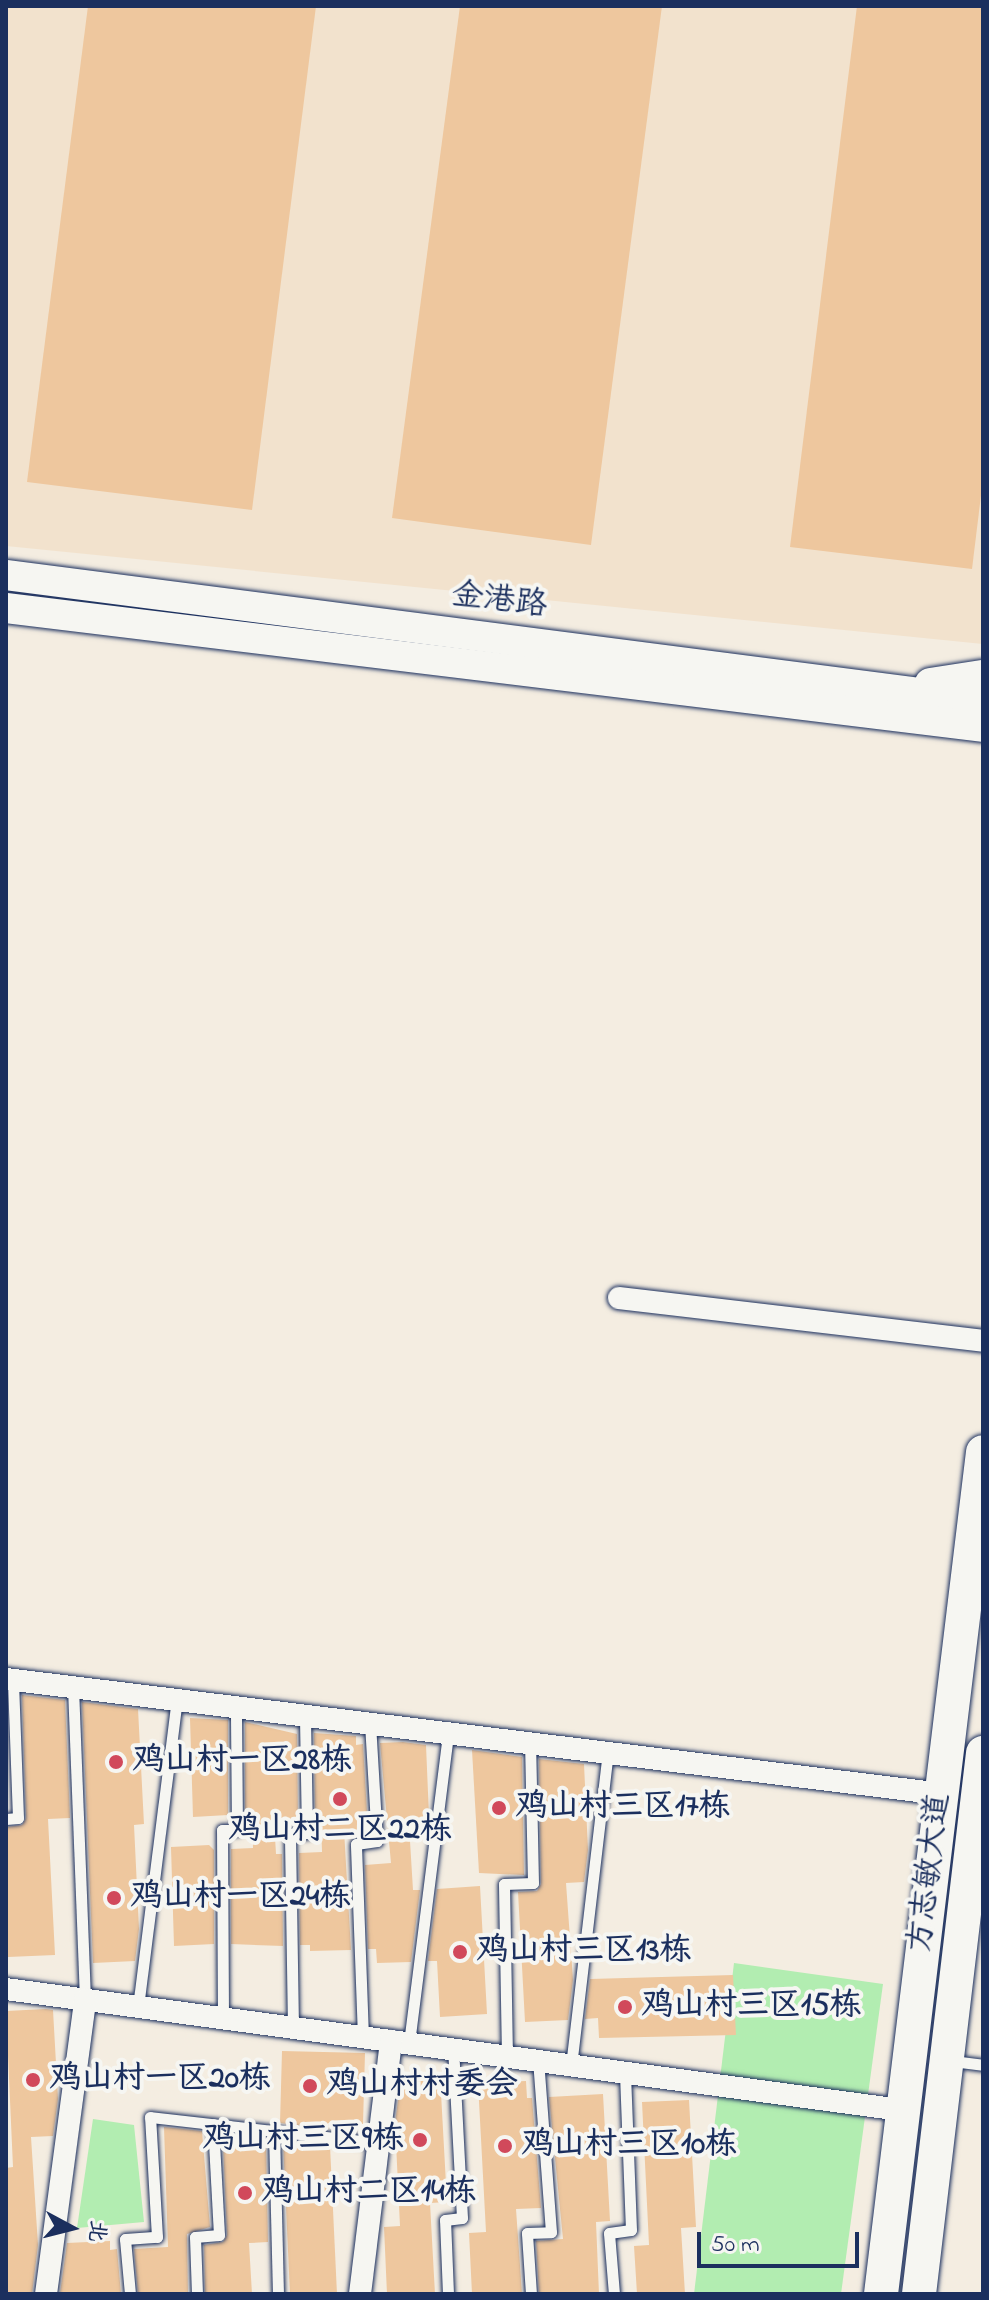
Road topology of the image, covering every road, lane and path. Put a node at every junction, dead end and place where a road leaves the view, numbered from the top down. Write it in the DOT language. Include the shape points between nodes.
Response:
graph roads {
  1 [pos="6,575"];
  2 [pos="6,608"];
  3 [pos="983,675"];
  4 [pos="983,701"];
  5 [pos="892,702"];
  6 [pos="983,727"];
  7 [pos="983,739"];
  8 [pos="619,1298"];
  9 [pos="983,1341"];
  10 [pos="983,1452"];
  11 [pos="9,1679"];
  12 [pos="73,1687"];
  13 [pos="177,1700"];
  14 [pos="236,1707"];
  15 [pos="305,1716"];
  16 [pos="370,1724"];
  17 [pos="448,1733"];
  18 [pos="530,1743"];
  19 [pos="608,1753"];
  20 [pos="983,1753"];
  21 [pos="942,1794"];
  22 [pos="6,1819"];
  23 [pos="6,1989"];
  24 [pos="85,2000"];
  25 [pos="138,2007"];
  26 [pos="223,2018"];
  27 [pos="293,2028"];
  28 [pos="363,2037"];
  29 [pos="400,2042"];
  30 [pos="453,2049"];
  31 [pos="507,2057"];
  32 [pos="538,2061"];
  33 [pos="946,2061"];
  34 [pos="983,2065"];
  35 [pos="571,2066"];
  36 [pos="625,2073"];
  37 [pos="901,2110"];
  38 [pos="213,2124"];
  39 [pos="274,2131"];
  40 [pos="378,2143"];
  41 [pos="46,2294"];
  42 [pos="130,2294"];
  43 [pos="197,2294"];
  44 [pos="278,2294"];
  45 [pos="360,2294"];
  46 [pos="448,2294"];
  47 [pos="531,2294"];
  48 [pos="614,2294"];
  49 [pos="881,2294"];
  50 [pos="919,2294"];
  1 -- 5 [label="main road, 金港路"];
  2 -- 5 [label="main road, 金港路"];
  3 -- 5 [label="main road"];
  4 -- 5 [label="main road, 金港路"];
  5 -- 6 [label="main road, 金港路"];
  5 -- 7 [label="main road"];
  8 -- 9 [label="street"];
  10 -- 21 [label="main road, 方志敏大道"];
  11 -- 12 [label="street"];
  11 -- 22 [label="lane" via="18,1818"];
  12 -- 13 [label="street"];
  12 -- 24 [label="lane"];
  13 -- 14 [label="street"];
  13 -- 25 [label="lane"];
  14 -- 15 [label="street"];
  14 -- 26 [label="lane" via="237,1830 222,1830"];
  15 -- 16 [label="street"];
  15 -- 27 [label="lane" via="307,1833 290,1834"];
  16 -- 17 [label="street"];
  16 -- 28 [label="lane" via="377,1841 356,1844"];
  17 -- 18 [label="street"];
  17 -- 29 [label="lane"];
  18 -- 19 [label="street"];
  18 -- 31 [label="lane" via="533,1883 504,1884"];
  19 -- 21 [label="street"];
  19 -- 35 [label="lane"];
  20 -- 33 [label="main road, 方志敏大道"];
  21 -- 37 [label="main road, 方志敏大道"];
  23 -- 24 [label="street"];
  24 -- 25 [label="street"];
  24 -- 41 [label="street"];
  25 -- 26 [label="street"];
  26 -- 27 [label="street"];
  27 -- 28 [label="street"];
  28 -- 29 [label="street"];
  29 -- 30 [label="street"];
  29 -- 40 [label="street"];
  30 -- 31 [label="street"];
  30 -- 46 [label="lane" via="462,2218 445,2220"];
  31 -- 32 [label="street"];
  32 -- 35 [label="street"];
  32 -- 47 [label="lane" via="551,2232 527,2233"];
  33 -- 34 [label="lane"];
  33 -- 50 [label="main road, 方志敏大道"];
  35 -- 36 [label="street"];
  36 -- 37 [label="street"];
  36 -- 48 [label="lane" via="631,2230 609,2233"];
  37 -- 49 [label="main road, 方志敏大道"];
  38 -- 39 [label="lane"];
  38 -- 42 [label="lane" via="150,2117 157,2237 125,2239"];
  38 -- 43 [label="lane" via="219,2235 195,2237"];
  39 -- 40 [label="lane"];
  39 -- 44 [label="lane"];
  40 -- 45 [label="street"];
}
